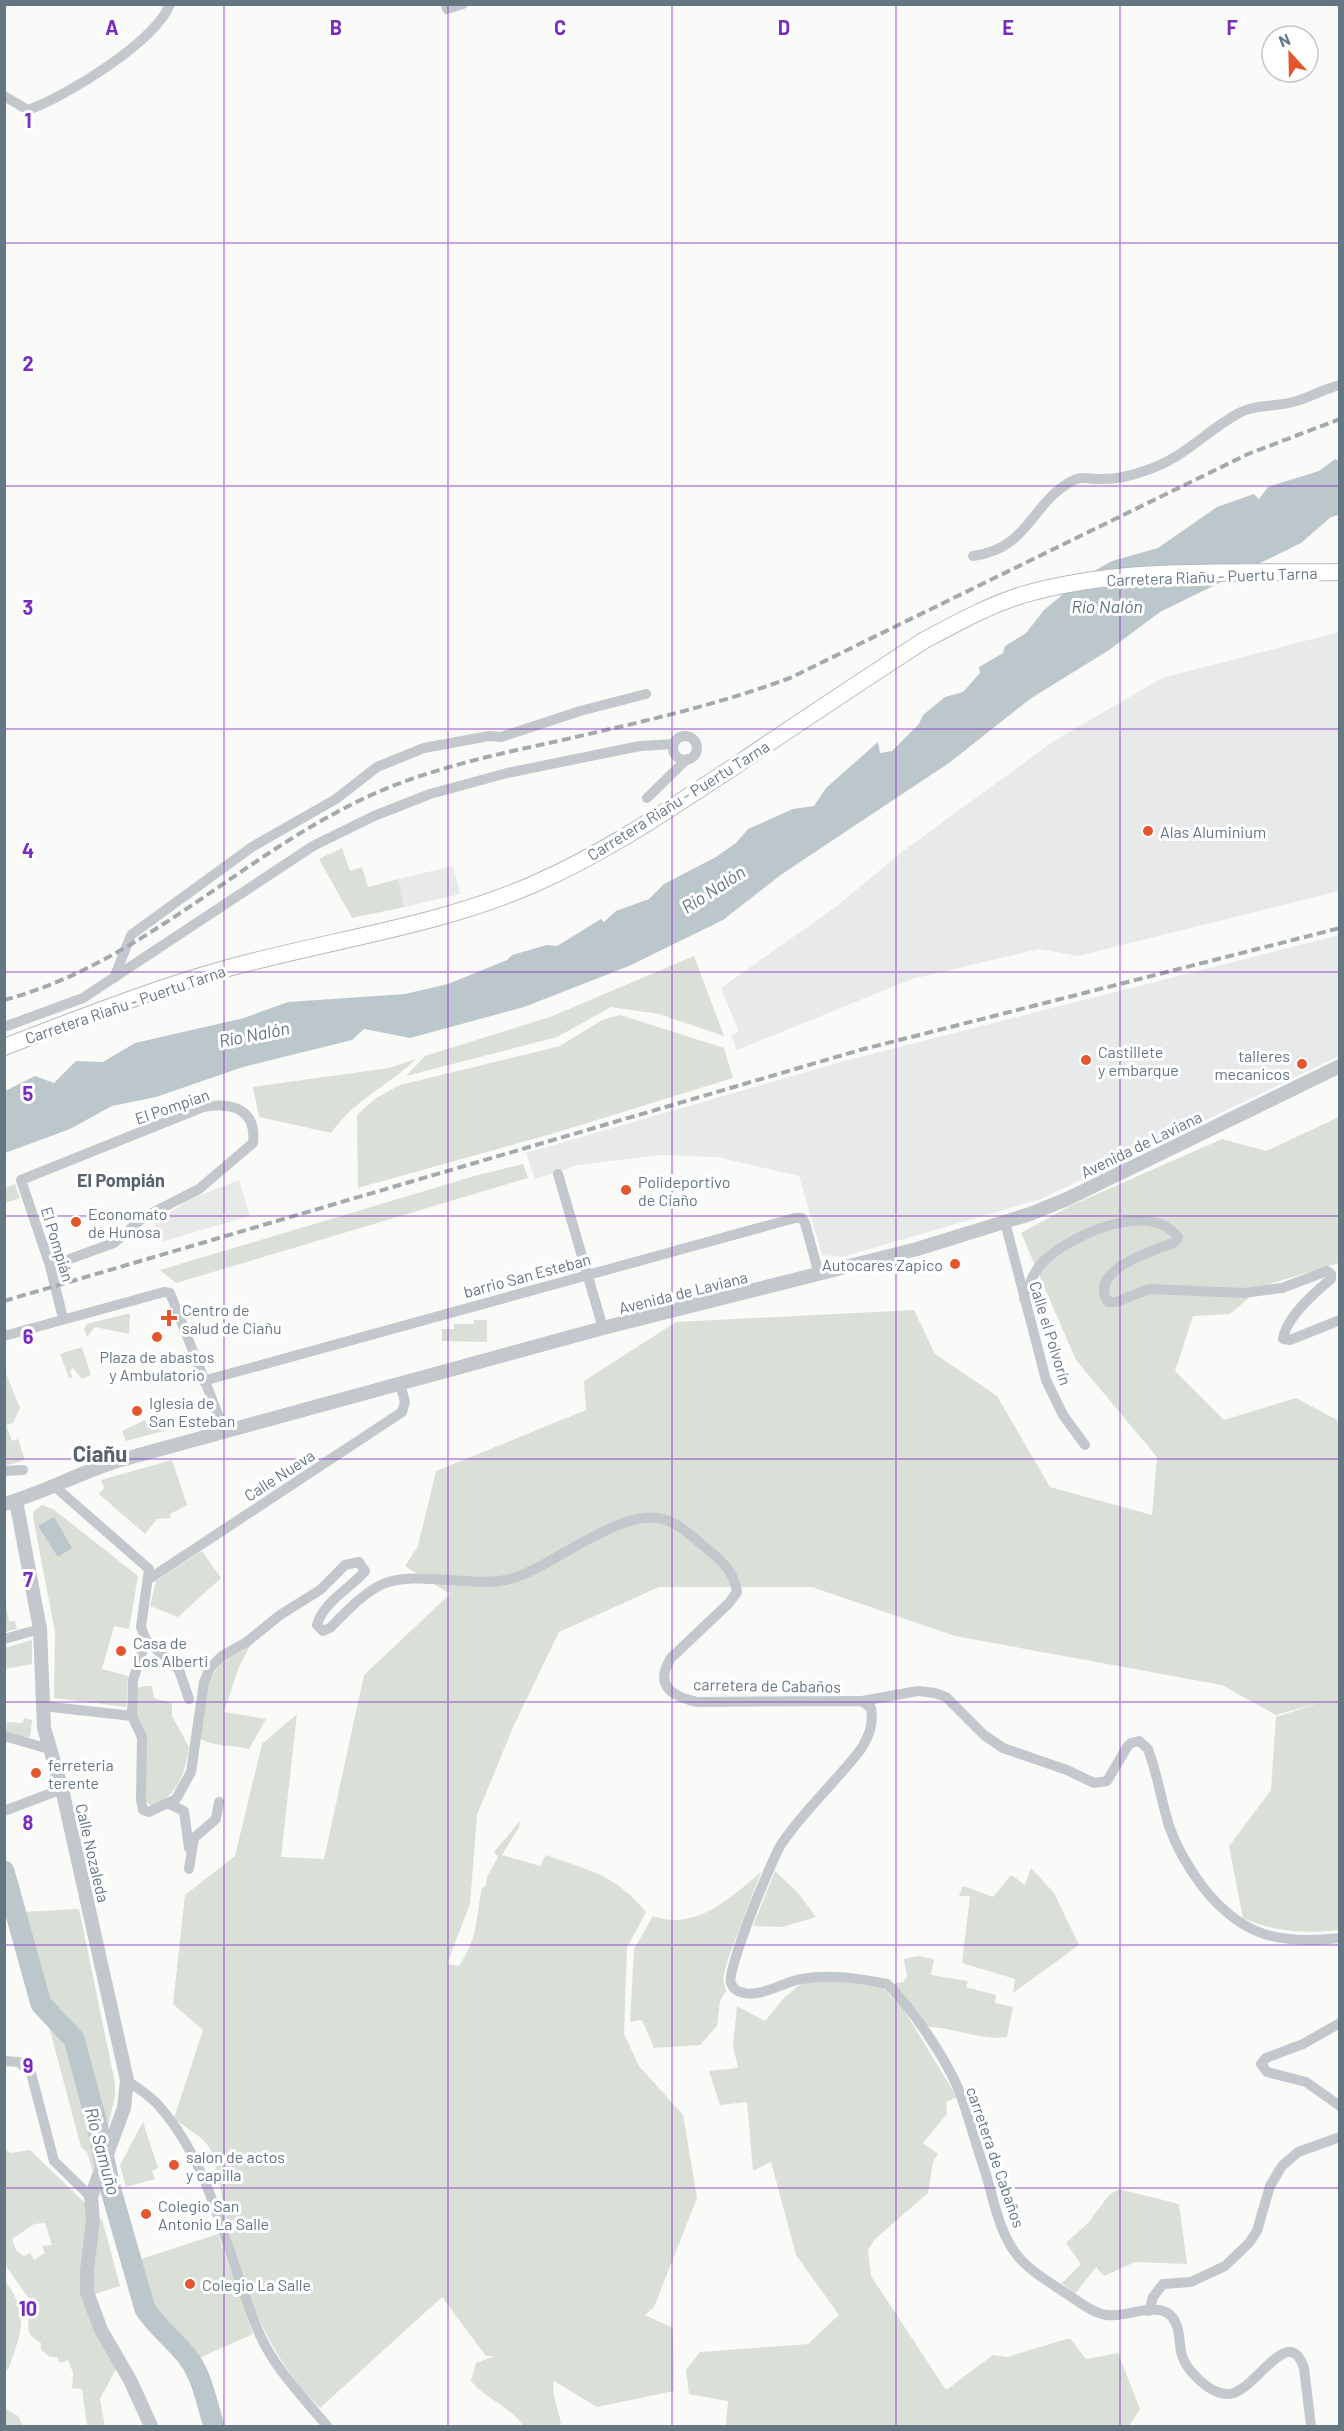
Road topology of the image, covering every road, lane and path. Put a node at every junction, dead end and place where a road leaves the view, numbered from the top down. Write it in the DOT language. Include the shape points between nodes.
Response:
graph roads {
  1 [pos="170,4"];
  2 [pos="463,4"];
  3 [pos="446,7"];
  4 [pos="4,96"];
  5 [pos="1340,385"];
  6 [pos="973,556"];
  7 [pos="1340,572"];
  8 [pos="646,694"];
  9 [pos="674,748"];
  10 [pos="687,759"];
  11 [pos="675,772"];
  12 [pos="647,798"];
  13 [pos="114,978"];
  14 [pos="4,1027"];
  15 [pos="4,1047"];
  16 [pos="1340,1066"];
  17 [pos="558,1174"];
  18 [pos="21,1180"];
  19 [pos="1005,1222"];
  20 [pos="50,1266"];
  21 [pos="819,1274"];
  22 [pos="587,1275"];
  23 [pos="1024,1299"];
  24 [pos="63,1318"];
  25 [pos="1340,1320"];
  26 [pos="603,1328"];
  27 [pos="4,1336"];
  28 [pos="203,1381"];
  29 [pos="400,1384"];
  30 [pos="225,1432"];
  31 [pos="1085,1445"];
  32 [pos="22,1470"];
  33 [pos="4,1472"];
  34 [pos="53,1485"];
  35 [pos="10,1502"];
  36 [pos="149,1579"];
  37 [pos="40,1629"];
  38 [pos="4,1639"];
  39 [pos="146,1640"];
  40 [pos="189,1699"];
  41 [pos="862,1701"];
  42 [pos="43,1706"];
  43 [pos="132,1716"];
  44 [pos="4,1736"];
  45 [pos="49,1749"];
  46 [pos="62,1789"];
  47 [pos="219,1802"];
  48 [pos="169,1804"];
  49 [pos="4,1811"];
  50 [pos="1340,1938"];
  51 [pos="1340,2023"];
  52 [pos="4,2061"];
  53 [pos="128,2080"];
  54 [pos="1340,2106"];
  55 [pos="1340,2137"];
  56 [pos="92,2202"];
  57 [pos="1149,2311"];
  58 [pos="151,2427"];
  59 [pos="327,2427"];
  60 [pos="1311,2427"];
  1 -- 4 [label="street" via="152,33 64,93 28,110"];
  2 -- 3 [label="street"];
  5 -- 6 [label="street" via="1292,402 1241,412 1183,454 1146,471 1105,479 1077,479 1054,493 1013,541"];
  7 -- 15 [label="main road, Carretera Riañu - Puertu Tarna" via="1130,575 1077,582 995,605 923,641 603,850 534,884 406,926 226,968"];
  8 -- 13 [label="street" via="501,737 424,748 377,767 336,799 252,847 131,935"];
  9 -- 10 [label="street" via="681,760"];
  9 -- 10 [label="street" via="680,737 689,736 697,742 697,752"];
  9 -- 11 [label="street"];
  9 -- 13 [label="street" via="640,746 507,773 430,794 374,816 313,846"];
  10 -- 11 [label="street"];
  11 -- 12 [label="street"];
  13 -- 14 [label="street" via="82,998"];
  16 -- 19 [label="street, Avenida de Laviana" via="1066,1199"];
  17 -- 22 [label="street"];
  18 -- 20 [label="street, El Pompián"];
  18 -- 20 [label="street, El Pompian" via="203,1107 227,1105 252,1122 253,1143 200,1188 144,1217 114,1243"];
  19 -- 21 [label="street, Avenida de Laviana"];
  19 -- 23 [label="street, Calle el Polvorín"];
  20 -- 24 [label="street, El Pompián"];
  21 -- 22 [label="street, barrio San Esteban" via="805,1223 802,1218 795,1218"];
  21 -- 26 [label="street, Avenida de Laviana"];
  22 -- 26 [label="street"];
  22 -- 28 [label="street, barrio San Esteban"];
  23 -- 25 [label="street" via="1031,1278 1046,1259 1094,1229 1146,1219 1178,1237 1115,1269 1103,1285 1108,1302 1149,1290 1244,1293 1282,1288 1327,1271 1331,1279 1302,1306 1283,1339 1290,1340"];
  23 -- 31 [label="street, Calle el Polvorín" via="1046,1380 1063,1415"];
  24 -- 27 [label="street"];
  24 -- 28 [label="street" via="170,1293"];
  26 -- 29 [label="street, Avenida de Laviana"];
  28 -- 30 [label="street"];
  29 -- 30 [label="street, Avenida de Laviana"];
  29 -- 36 [label="street, Calle Nueva" via="405,1402 402,1412"];
  30 -- 34 [label="street, Avenida de Laviana" via="95,1468"];
  32 -- 33 [label="street"];
  34 -- 35 [label="street, Avenida de Laviana"];
  34 -- 36 [label="street" via="145,1562"];
  35 -- 37 [label="street, Calle Nozaleda"];
  36 -- 39 [label="street" via="141,1616"];
  37 -- 38 [label="street"];
  37 -- 42 [label="street, Calle Nozaleda"];
  39 -- 40 [label="street" via="179,1670"];
  39 -- 43 [label="street" via="133,1680"];
  41 -- 48 [label="street, carretera de Cabaños" via="697,1702 672,1693 664,1682 664,1670 686,1642 729,1604 737,1592 736,1579 715,1555 680,1527 655,1517 638,1519 514,1578 492,1583 386,1583 323,1631 318,1620 366,1571 359,1562 345,1565 321,1590 280,1615 210,1668 204,1682 191,1772"];
  41 -- 50 [label="street" via="918,1691 946,1697 998,1745 1094,1783 1107,1781 1127,1747 1139,1741 1148,1749 1169,1825 1183,1859 1225,1912 1241,1925 1266,1935 1308,1941"];
  41 -- 57 [label="street, carretera de Cabaños" via="871,1708 869,1736 778,1850 734,1960 730,1982 736,1991 747,1994 828,1976 887,1984 909,2008 959,2091 999,2216 1017,2255 1078,2302 1101,2314"];
  42 -- 43 [label="street"];
  42 -- 45 [label="street, Calle Nozaleda"];
  43 -- 48 [label="street" via="141,1737 143,1810 149,1812"];
  44 -- 45 [label="street"];
  45 -- 46 [label="street, Calle Nozaleda"];
  46 -- 49 [label="street"];
  46 -- 53 [label="street, Calle Nozaleda"];
  47 -- 48 [label="street" via="216,1819 194,1838 189,1869 184,1811"];
  51 -- 54 [label="street" via="1303,2044 1266,2058 1261,2064 1267,2072 1306,2082"];
  52 -- 56 [label="street" via="19,2062 31,2073 54,2161"];
  53 -- 56 [label="street, Calle Nozaleda" via="124,2108"];
  53 -- 59 [label="street" via="159,2106 184,2143 207,2188 261,2336"];
  55 -- 57 [label="street" via="1298,2152 1282,2166 1270,2186 1257,2231 1230,2262 1196,2280 1163,2284"];
  56 -- 58 [label="street, Calle Nozaleda" via="87,2292 92,2311"];
  57 -- 60 [label="street, carretera de Cabaños" via="1161,2310 1172,2316 1185,2364 1216,2392 1242,2391 1277,2356 1284,2351 1293,2352 1304,2368"];
}
